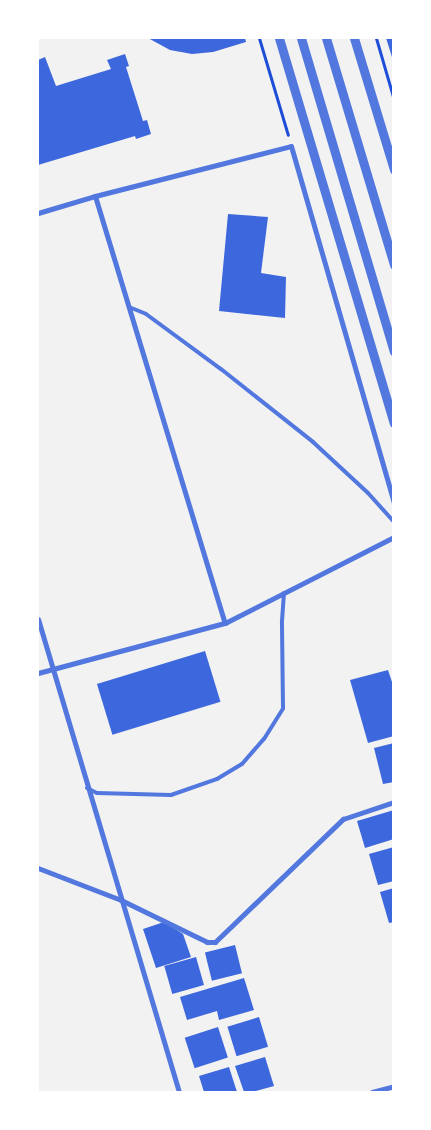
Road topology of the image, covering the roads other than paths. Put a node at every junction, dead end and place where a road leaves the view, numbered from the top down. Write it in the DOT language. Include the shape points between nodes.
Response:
graph roads {
  1 [pos="279,38"];
  2 [pos="301,38"];
  3 [pos="326,38"];
  4 [pos="354,38"];
  5 [pos="394,170"];
  6 [pos="95,196"];
  7 [pos="38,213"];
  8 [pos="394,265"];
  9 [pos="128,306"];
  10 [pos="394,352"];
  11 [pos="394,423"];
  12 [pos="394,502"];
  13 [pos="394,522"];
  14 [pos="394,537"];
  15 [pos="284,593"];
  16 [pos="38,618"];
  17 [pos="225,623"];
  18 [pos="52,671"];
  19 [pos="38,673"];
  20 [pos="87,788"];
  21 [pos="394,802"];
  22 [pos="38,868"];
  23 [pos="121,900"];
  24 [pos="394,1086"];
  25 [pos="179,1092"];
  26 [pos="372,1092"];
  1 -- 11 [label="street"];
  2 -- 10 [label="street"];
  3 -- 8 [label="street"];
  4 -- 5 [label="street"];
  6 -- 7 [label="street"];
  6 -- 9 [label="street"];
  6 -- 12 [label="street" via="291,146"];
  9 -- 13 [label="lane" via="146,314 221,369 313,442"];
  9 -- 17 [label="street"];
  14 -- 15 [label="street"];
  15 -- 17 [label="street"];
  15 -- 20 [label="lane" via="283,708 264,739 242,764 217,779 171,795 98,793"];
  16 -- 18 [label="street"];
  17 -- 18 [label="street"];
  18 -- 19 [label="street"];
  18 -- 20 [label="street"];
  20 -- 23 [label="street"];
  21 -- 23 [label="street" via="343,819 215,942 207,942"];
  22 -- 23 [label="street"];
  23 -- 25 [label="street"];
  24 -- 26 [label="street"];
}
